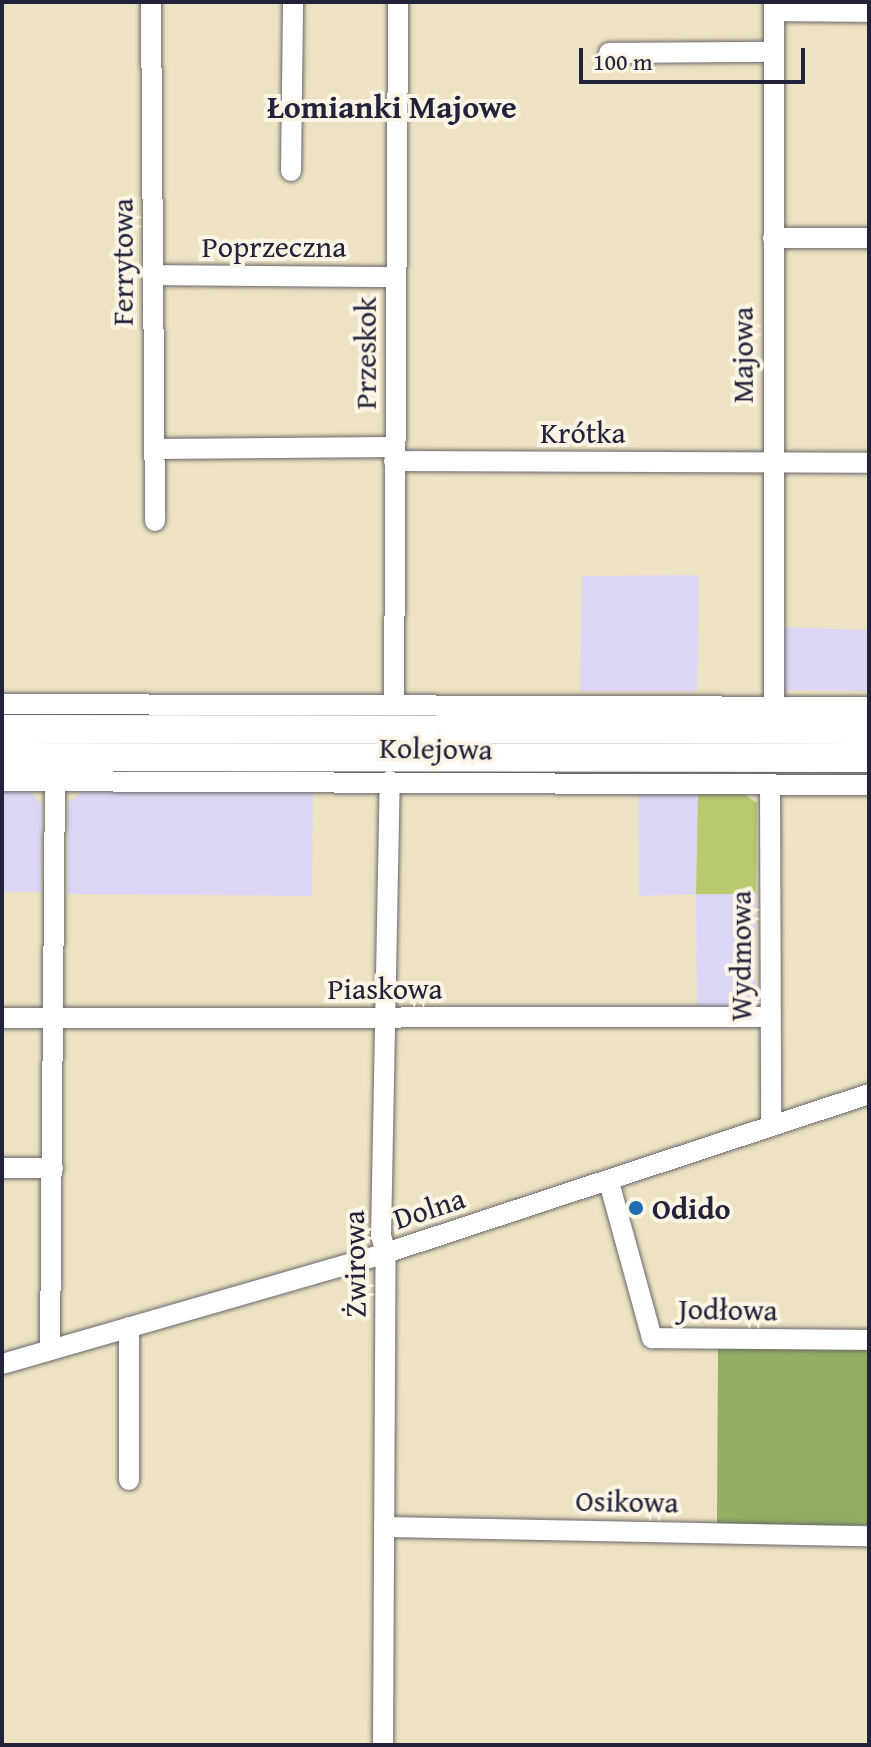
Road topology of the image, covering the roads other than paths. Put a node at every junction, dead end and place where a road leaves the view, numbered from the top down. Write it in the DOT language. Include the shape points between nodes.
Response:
graph roads {
  1 [pos="151,2"];
  2 [pos="293,2"];
  3 [pos="398,2"];
  4 [pos="774,7"];
  5 [pos="869,12"];
  6 [pos="772,52"];
  7 [pos="609,53"];
  8 [pos="291,171"];
  9 [pos="773,238"];
  10 [pos="869,238"];
  11 [pos="152,275"];
  12 [pos="395,277"];
  13 [pos="155,449"];
  14 [pos="394,454"];
  15 [pos="771,463"];
  16 [pos="869,463"];
  17 [pos="155,521"];
  18 [pos="2,704"];
  19 [pos="394,705"];
  20 [pos="869,707"];
  21 [pos="774,708"];
  22 [pos="2,729"];
  23 [pos="869,730"];
  24 [pos="2,757"];
  25 [pos="869,758"];
  26 [pos="2,781"];
  27 [pos="55,781"];
  28 [pos="390,781"];
  29 [pos="869,785"];
  30 [pos="770,786"];
  31 [pos="769,1017"];
  32 [pos="2,1018"];
  33 [pos="387,1018"];
  34 [pos="54,1019"];
  35 [pos="869,1094"];
  36 [pos="771,1126"];
  37 [pos="2,1168"];
  38 [pos="53,1168"];
  39 [pos="609,1182"];
  40 [pos="386,1253"];
  41 [pos="129,1327"];
  42 [pos="869,1340"];
  43 [pos="50,1350"];
  44 [pos="2,1364"];
  45 [pos="129,1480"];
  46 [pos="384,1527"];
  47 [pos="869,1536"];
  48 [pos="383,1745"];
  1 -- 11 [label="street, Ferrytowa"];
  2 -- 8 [label="street"];
  3 -- 12 [label="street, Przeskok"];
  4 -- 5 [label="street"];
  4 -- 6 [label="street, Majowa"];
  6 -- 7 [label="street"];
  6 -- 9 [label="street, Majowa"];
  9 -- 10 [label="street"];
  9 -- 15 [label="street, Majowa"];
  11 -- 12 [label="street, Poprzeczna"];
  11 -- 13 [label="street, Ferrytowa"];
  12 -- 14 [label="street, Przeskok"];
  13 -- 14 [label="street, Krótka"];
  13 -- 17 [label="street, Ferrytowa"];
  14 -- 15 [label="street, Krótka"];
  14 -- 19 [label="street, Przeskok"];
  15 -- 16 [label="street, Krótka"];
  15 -- 21 [label="street, Majowa"];
  18 -- 19 [label="street, Kolejowa"];
  19 -- 21 [label="street, Kolejowa"];
  20 -- 21 [label="street, Kolejowa"];
  22 -- 23 [label="highway, Kolejowa"];
  24 -- 25 [label="highway, Kolejowa"];
  26 -- 27 [label="street, Kolejowa"];
  27 -- 28 [label="street, Kolejowa"];
  27 -- 34 [label="street"];
  28 -- 30 [label="street, Kolejowa"];
  28 -- 33 [label="street, Żwirowa"];
  29 -- 30 [label="street, Kolejowa"];
  30 -- 31 [label="street, Wydmowa"];
  31 -- 33 [label="street, Piaskowa"];
  31 -- 36 [label="street, Wydmowa"];
  32 -- 34 [label="street, Piaskowa"];
  33 -- 34 [label="street, Piaskowa"];
  33 -- 40 [label="street, Żwirowa" via="381,1236"];
  34 -- 38 [label="street"];
  35 -- 36 [label="street, Dolna"];
  36 -- 39 [label="street, Dolna"];
  37 -- 38 [label="street"];
  38 -- 43 [label="street"];
  39 -- 40 [label="street, Dolna"];
  39 -- 42 [label="street, Jodłowa" via="652,1338"];
  40 -- 41 [label="street, Dolna"];
  40 -- 46 [label="street, Żwirowa"];
  41 -- 43 [label="street, Dolna"];
  41 -- 45 [label="street"];
  43 -- 44 [label="street, Dolna"];
  46 -- 47 [label="street, Osikowa"];
  46 -- 48 [label="street, Żwirowa"];
}
